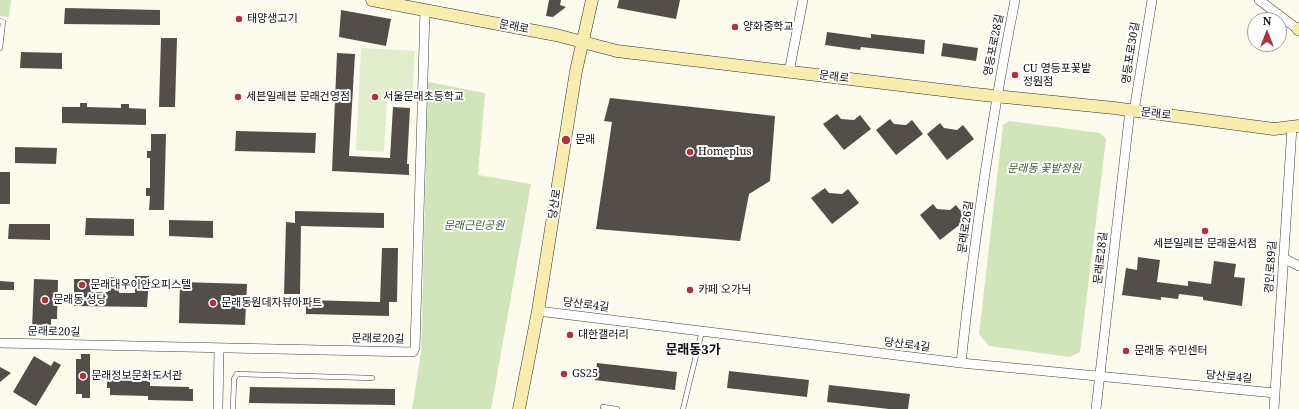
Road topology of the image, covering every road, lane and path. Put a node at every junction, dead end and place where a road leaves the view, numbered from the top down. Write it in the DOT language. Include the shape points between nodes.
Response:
graph roads {
  1 [pos="372,0"];
  2 [pos="592,0"];
  3 [pos="803,0"];
  4 [pos="1015,0"];
  5 [pos="1152,0"];
  6 [pos="1259,0"];
  7 [pos="407,3"];
  8 [pos="425,10"];
  9 [pos="0,22"];
  10 [pos="1299,29"];
  11 [pos="582,42"];
  12 [pos="0,48"];
  13 [pos="789,72"];
  14 [pos="996,95"];
  15 [pos="1132,110"];
  16 [pos="1295,127"];
  17 [pos="1283,258"];
  18 [pos="1299,266"];
  19 [pos="538,311"];
  20 [pos="702,332"];
  21 [pos="0,342"];
  22 [pos="219,348"];
  23 [pos="961,363"];
  24 [pos="1100,377"];
  25 [pos="372,378"];
  26 [pos="1275,394"];
  27 [pos="603,407"];
  28 [pos="218,409"];
  29 [pos="233,409"];
  30 [pos="519,409"];
  31 [pos="617,409"];
  32 [pos="683,409"];
  33 [pos="1096,409"];
  34 [pos="1274,409"];
  1 -- 7 [label="street, 문래로"];
  2 -- 11 [label="street, 당산로"];
  3 -- 13 [label="street"];
  4 -- 14 [label="street, 영등포로28길"];
  5 -- 15 [label="street, 영등포로30길"];
  6 -- 10 [label="street"];
  7 -- 8 [label="street, 문래로"];
  8 -- 11 [label="street, 문래로" via="549,33"];
  8 -- 22 [label="street, 문래로20길" via="413,352"];
  9 -- 12 [label="lane" via="3,22"];
  11 -- 13 [label="street, 문래로" via="618,51"];
  11 -- 19 [label="street, 당산로"];
  13 -- 14 [label="street, 문래로"];
  14 -- 15 [label="street, 문래로"];
  14 -- 23 [label="street, 문래로26길"];
  15 -- 16 [label="street, 문래로" via="1274,129"];
  15 -- 24 [label="street, 문래로28길"];
  16 -- 17 [label="street, 경인로89길"];
  17 -- 18 [label="street"];
  17 -- 26 [label="street, 경인로89길"];
  19 -- 20 [label="street, 당산로4길"];
  19 -- 30 [label="street, 당산로"];
  20 -- 23 [label="street, 당산로4길"];
  20 -- 32 [label="lane"];
  21 -- 22 [label="street, 문래로20길"];
  22 -- 28 [label="street"];
  23 -- 24 [label="street, 당산로4길"];
  24 -- 26 [label="street, 당산로4길"];
  24 -- 33 [label="street, 문래로28길"];
  25 -- 29 [label="lane" via="237,374 234,379"];
  26 -- 34 [label="street, 경인로89길"];
  27 -- 31 [label="lane"];
}
